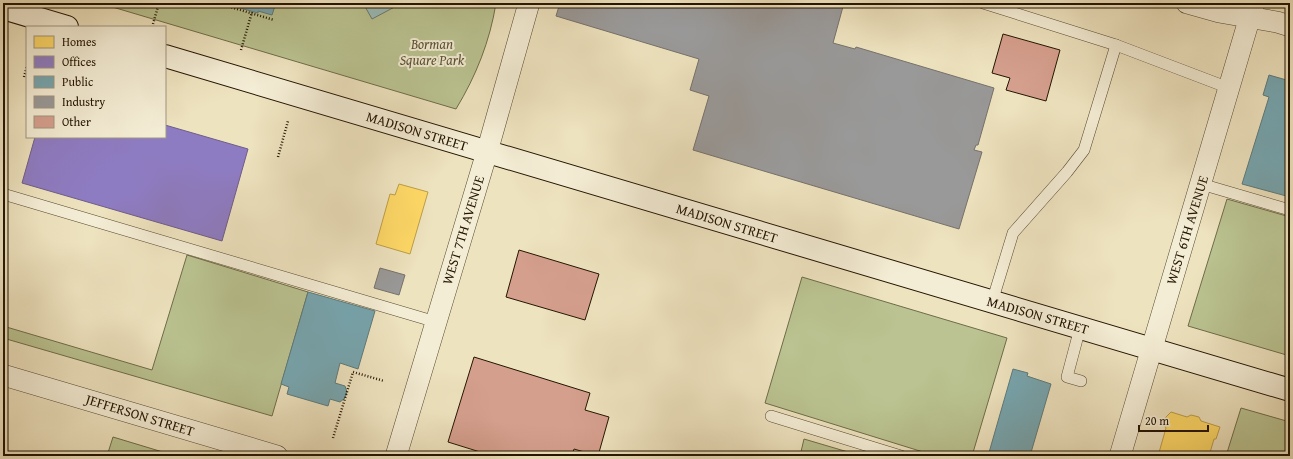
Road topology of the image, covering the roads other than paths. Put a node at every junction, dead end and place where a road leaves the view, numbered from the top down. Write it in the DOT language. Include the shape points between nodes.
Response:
graph roads {
  1 [pos="529,3"];
  2 [pos="983,3"];
  3 [pos="1187,3"];
  4 [pos="3,8"];
  5 [pos="1252,10"];
  6 [pos="64,26"];
  7 [pos="1290,26"];
  8 [pos="1116,45"];
  9 [pos="166,56"];
  10 [pos="1229,88"];
  11 [pos="487,152"];
  12 [pos="1201,184"];
  13 [pos="3,194"];
  14 [pos="1290,210"];
  15 [pos="992,302"];
  16 [pos="436,322"];
  17 [pos="1080,328"];
  18 [pos="1152,349"];
  19 [pos="3,375"];
  20 [pos="1081,381"];
  21 [pos="1290,390"];
  22 [pos="771,416"];
  23 [pos="277,456"];
  24 [pos="396,456"];
  25 [pos="901,456"];
  26 [pos="1120,456"];
  1 -- 11 [label="street, WEST 7TH AVENUE"];
  2 -- 8 [label="lane"];
  3 -- 5 [label="street" via="1219,12"];
  4 -- 6 [label="street"];
  5 -- 7 [label="street"];
  5 -- 10 [label="street, WEST 6TH AVENUE"];
  8 -- 10 [label="lane"];
  8 -- 15 [label="lane" via="1084,150 1013,232"];
  9 -- 11 [label="street, MADISON STREET"];
  10 -- 12 [label="street, WEST 6TH AVENUE"];
  11 -- 15 [label="street, MADISON STREET"];
  11 -- 16 [label="street, WEST 7TH AVENUE"];
  12 -- 14 [label="lane"];
  12 -- 18 [label="street, WEST 6TH AVENUE"];
  13 -- 16 [label="lane"];
  15 -- 17 [label="street, MADISON STREET"];
  16 -- 24 [label="street, WEST 7TH AVENUE"];
  17 -- 18 [label="street, MADISON STREET"];
  17 -- 20 [label="lane" via="1066,377"];
  18 -- 21 [label="street, MADISON STREET"];
  18 -- 26 [label="street, WEST 6TH AVENUE"];
  19 -- 23 [label="street, JEFFERSON STREET"];
  22 -- 25 [label="lane"];
}
